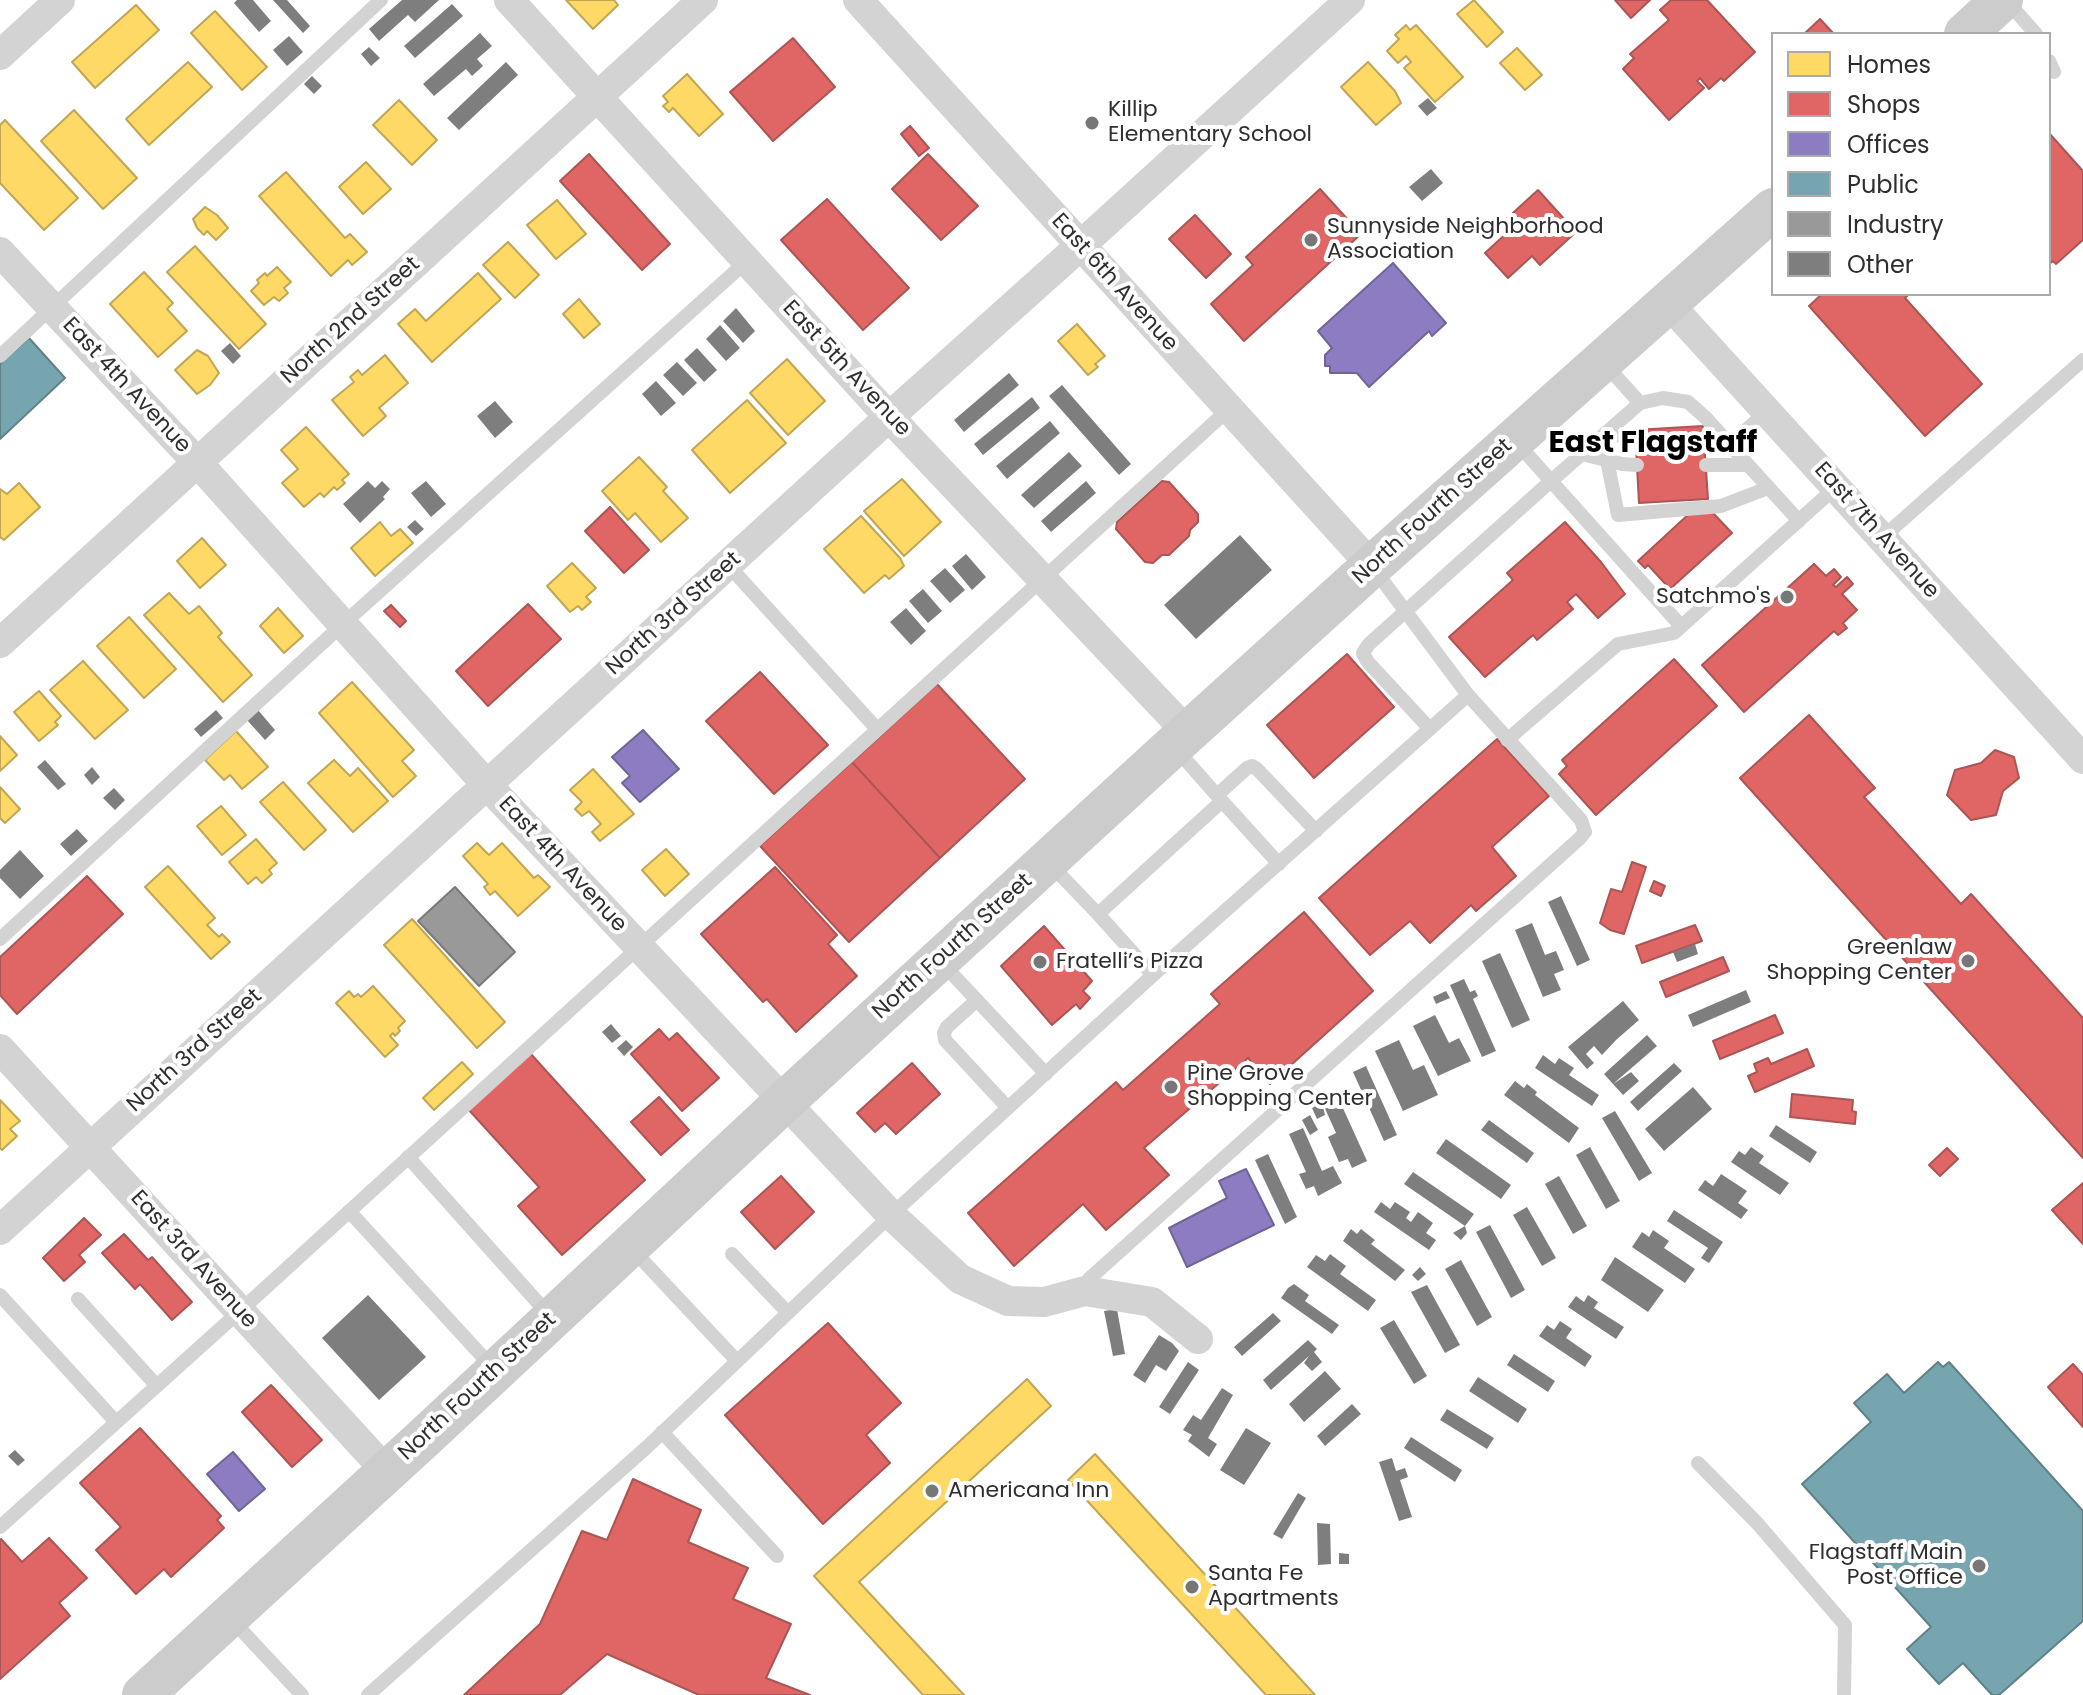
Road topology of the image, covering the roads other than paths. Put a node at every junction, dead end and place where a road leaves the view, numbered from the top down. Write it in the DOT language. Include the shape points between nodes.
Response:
graph roads {
  1 [pos="60,0"];
  2 [pos="381,0"];
  3 [pos="509,0"];
  4 [pos="703,0"];
  5 [pos="858,0"];
  6 [pos="1350,0"];
  7 [pos="2004,0"];
  8 [pos="1967,32"];
  9 [pos="2034,32"];
  10 [pos="0,55"];
  11 [pos="596,97"];
  12 [pos="1771,211"];
  13 [pos="1080,246"];
  14 [pos="0,252"];
  15 [pos="747,261"];
  16 [pos="1668,303"];
  17 [pos="53,308"];
  18 [pos="0,356"];
  19 [pos="2083,360"];
  20 [pos="1603,361"];
  21 [pos="1640,403"];
  22 [pos="1229,409"];
  23 [pos="1767,411"];
  24 [pos="889,417"];
  25 [pos="1719,433"];
  26 [pos="1704,434"];
  27 [pos="1605,435"];
  28 [pos="1635,436"];
  29 [pos="1514,440"];
  30 [pos="1730,445"];
  31 [pos="1582,454"];
  32 [pos="1607,460"];
  33 [pos="197,462"];
  34 [pos="1637,465"];
  35 [pos="1706,465"];
  36 [pos="1747,465"];
  37 [pos="1551,481"];
  38 [pos="1836,487"];
  39 [pos="1768,488"];
  40 [pos="1799,521"];
  41 [pos="1882,538"];
  42 [pos="728,565"];
  43 [pos="1372,566"];
  44 [pos="1042,578"];
  45 [pos="1406,611"];
  46 [pos="343,624"];
  47 [pos="1681,626"];
  48 [pos="0,643"];
  49 [pos="1468,695"];
  50 [pos="877,729"];
  51 [pos="1430,729"];
  52 [pos="1180,739"];
  53 [pos="1507,740"];
  54 [pos="2083,759"];
  55 [pos="487,785"];
  56 [pos="1220,798"];
  57 [pos="1316,831"];
  58 [pos="1047,861"];
  59 [pos="1279,864"];
  60 [pos="1098,914"];
  61 [pos="0,939"];
  62 [pos="638,946"];
  63 [pos="939,960"];
  64 [pos="1153,975"];
  65 [pos="977,1000"];
  66 [pos="0,1049"];
  67 [pos="1046,1074"];
  68 [pos="784,1102"];
  69 [pos="1008,1108"];
  70 [pos="90,1147"];
  71 [pos="408,1157"];
  72 [pos="349,1211"];
  73 [pos="891,1215"];
  74 [pos="0,1230"];
  75 [pos="629,1246"];
  76 [pos="732,1254"];
  77 [pos="1085,1291"];
  78 [pos="0,1295"];
  79 [pos="78,1299"];
  80 [pos="240,1311"];
  81 [pos="788,1313"];
  82 [pos="552,1318"];
  83 [pos="1198,1339"];
  84 [pos="737,1361"];
  85 [pos="495,1371"];
  86 [pos="157,1386"];
  87 [pos="116,1422"];
  88 [pos="662,1432"];
  89 [pos="1698,1463"];
  90 [pos="387,1472"];
  91 [pos="0,1527"];
  92 [pos="777,1556"];
  93 [pos="228,1616"];
  94 [pos="143,1695"];
  95 [pos="302,1695"];
  96 [pos="368,1695"];
  97 [pos="1844,1695"];
  1 -- 10 [label="street"];
  2 -- 17 [label="lane"];
  3 -- 11 [label="street, East 5th Avenue"];
  4 -- 11 [label="street, North 2nd Street"];
  5 -- 13 [label="street, East 6th Avenue"];
  6 -- 13 [label="street, North 3rd Street"];
  7 -- 8 [label="main road"];
  7 -- 9 [label="lane"];
  11 -- 15 [label="street, East 5th Avenue"];
  11 -- 33 [label="street, North 2nd Street"];
  12 -- 16 [label="main road, North Fourth Street"];
  13 -- 22 [label="street, East 6th Avenue"];
  13 -- 24 [label="street, North 3rd Street"];
  14 -- 17 [label="street, East 4th Avenue"];
  15 -- 24 [label="street, East 5th Avenue"];
  15 -- 46 [label="lane"];
  16 -- 20 [label="main road, North Fourth Street"];
  16 -- 23 [label="street, East 7th Avenue"];
  17 -- 18 [label="lane"];
  17 -- 33 [label="street, East 4th Avenue"];
  19 -- 41 [label="lane"];
  20 -- 21 [label="lane"];
  20 -- 29 [label="main road, North Fourth Street"];
  21 -- 25 [label="lane" via="1663,398 1688,402"];
  21 -- 27 [label="lane"];
  22 -- 43 [label="street, East 6th Avenue"];
  22 -- 44 [label="lane"];
  23 -- 30 [label="lane"];
  23 -- 38 [label="street, East 7th Avenue"];
  24 -- 42 [label="street, North 3rd Street"];
  24 -- 44 [label="street, East 5th Avenue"];
  25 -- 26 [label="lane"];
  25 -- 30 [label="lane"];
  27 -- 28 [label="lane"];
  27 -- 31 [label="lane"];
  29 -- 37 [label="lane"];
  29 -- 43 [label="main road, North Fourth Street"];
  30 -- 36 [label="lane"];
  31 -- 32 [label="lane"];
  31 -- 37 [label="lane"];
  32 -- 34 [label="lane"];
  32 -- 39 [label="lane" via="1618,515 1721,506"];
  33 -- 46 [label="street, East 4th Avenue"];
  33 -- 48 [label="street, North 2nd Street"];
  35 -- 36 [label="lane"];
  36 -- 39 [label="lane"];
  37 -- 45 [label="lane"];
  37 -- 47 [label="lane"];
  38 -- 40 [label="lane"];
  38 -- 41 [label="street, East 7th Avenue"];
  39 -- 40 [label="lane"];
  40 -- 47 [label="lane"];
  41 -- 54 [label="street, East 7th Avenue"];
  42 -- 50 [label="lane"];
  42 -- 55 [label="street, North 3rd Street"];
  43 -- 45 [label="lane"];
  43 -- 52 [label="main road, North Fourth Street"];
  44 -- 50 [label="lane"];
  44 -- 52 [label="street, East 5th Avenue"];
  45 -- 49 [label="lane"];
  45 -- 51 [label="lane" via="1363,653"];
  46 -- 55 [label="street, East 4th Avenue"];
  46 -- 61 [label="lane"];
  47 -- 53 [label="lane" via="1674,633 1618,644"];
  49 -- 51 [label="lane"];
  49 -- 53 [label="lane"];
  50 -- 62 [label="lane"];
  51 -- 57 [label="lane"];
  52 -- 56 [label="lane"];
  52 -- 58 [label="main road, North Fourth Street"];
  53 -- 77 [label="lane" via="1581,820 1585,832 1089,1279"];
  55 -- 62 [label="street, East 4th Avenue"];
  55 -- 70 [label="street, North 3rd Street"];
  56 -- 57 [label="lane" via="1252,766"];
  56 -- 59 [label="lane"];
  56 -- 60 [label="lane"];
  57 -- 59 [label="lane"];
  58 -- 60 [label="lane"];
  58 -- 63 [label="main road, North Fourth Street"];
  59 -- 64 [label="lane"];
  60 -- 64 [label="lane"];
  62 -- 68 [label="street, East 4th Avenue"];
  62 -- 71 [label="lane"];
  63 -- 65 [label="lane"];
  63 -- 68 [label="main road, North Fourth Street"];
  64 -- 67 [label="lane"];
  65 -- 67 [label="lane"];
  65 -- 69 [label="lane" via="947,1027 945,1040"];
  66 -- 70 [label="street, East 3rd Avenue"];
  67 -- 69 [label="lane"];
  68 -- 73 [label="street, East 4th Avenue"];
  68 -- 75 [label="main road, North Fourth Street"];
  69 -- 73 [label="lane"];
  70 -- 74 [label="street, North 3rd Street"];
  70 -- 80 [label="street, East 3rd Avenue"];
  71 -- 72 [label="lane"];
  71 -- 82 [label="lane"];
  72 -- 80 [label="lane"];
  72 -- 85 [label="lane"];
  73 -- 77 [label="street, East 4th Avenue" via="960,1279 1008,1301 1044,1302"];
  73 -- 81 [label="lane"];
  75 -- 82 [label="main road, North Fourth Street"];
  75 -- 84 [label="lane"];
  76 -- 81 [label="lane"];
  77 -- 83 [label="street, East 4th Avenue" via="1152,1302"];
  78 -- 87 [label="lane"];
  79 -- 86 [label="lane"];
  80 -- 86 [label="lane"];
  80 -- 90 [label="street, East 3rd Avenue"];
  81 -- 84 [label="lane"];
  82 -- 85 [label="main road, North Fourth Street"];
  84 -- 88 [label="lane"];
  85 -- 90 [label="main road, North Fourth Street"];
  86 -- 87 [label="lane"];
  87 -- 91 [label="lane"];
  88 -- 92 [label="lane"];
  88 -- 96 [label="lane"];
  89 -- 97 [label="lane" via="1845,1625"];
  90 -- 93 [label="main road, North Fourth Street"];
  93 -- 94 [label="main road, North Fourth Street"];
  93 -- 95 [label="lane"];
}
